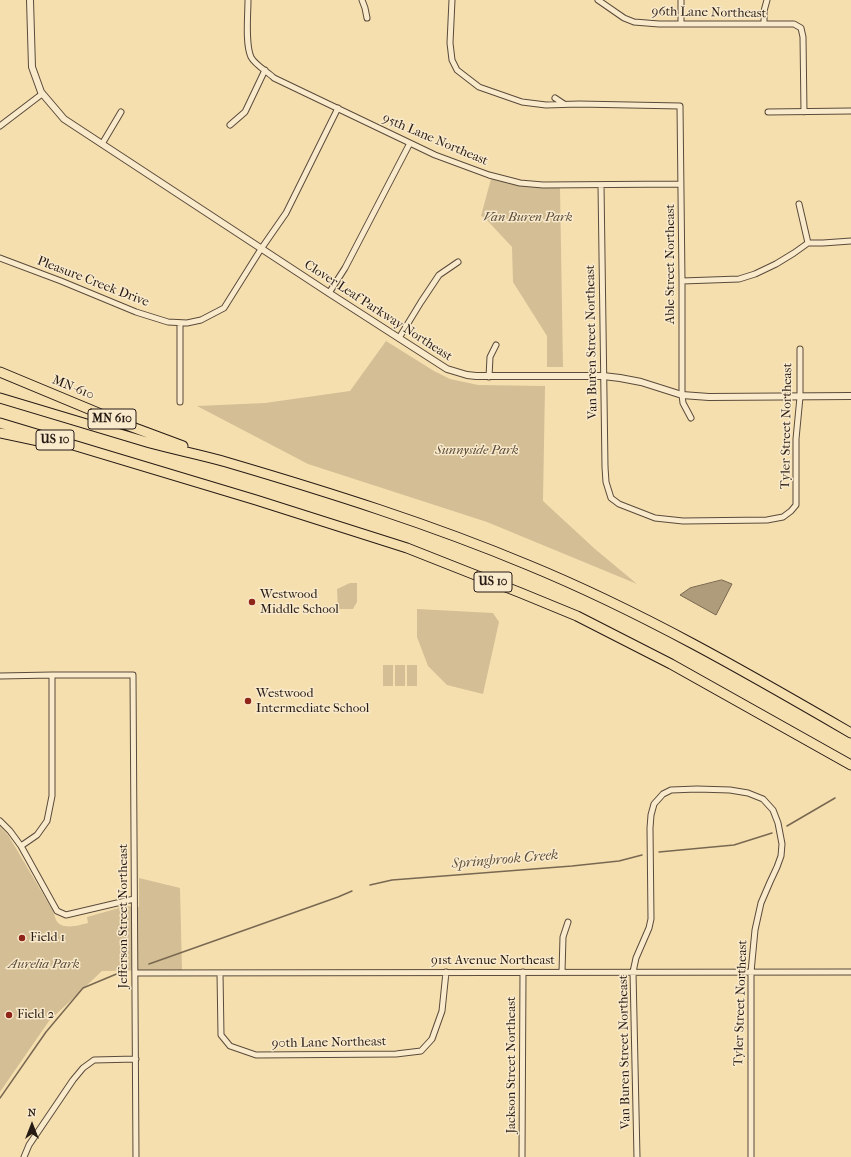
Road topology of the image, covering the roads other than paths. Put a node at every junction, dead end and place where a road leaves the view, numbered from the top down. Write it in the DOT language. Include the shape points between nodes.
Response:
graph roads {
  1 [pos="30,0"];
  2 [pos="248,0"];
  3 [pos="362,0"];
  4 [pos="452,0"];
  5 [pos="598,0"];
  6 [pos="681,0"];
  7 [pos="767,0"];
  8 [pos="367,18"];
  9 [pos="681,24"];
  10 [pos="764,24"];
  11 [pos="265,70"];
  12 [pos="42,94"];
  13 [pos="555,98"];
  14 [pos="564,104"];
  15 [pos="338,108"];
  16 [pos="851,111"];
  17 [pos="121,112"];
  18 [pos="768,112"];
  19 [pos="804,112"];
  20 [pos="230,125"];
  21 [pos="0,126"];
  22 [pos="410,143"];
  23 [pos="102,144"];
  24 [pos="681,184"];
  25 [pos="601,185"];
  26 [pos="799,204"];
  27 [pos="851,241"];
  28 [pos="808,243"];
  29 [pos="261,249"];
  30 [pos="0,258"];
  31 [pos="458,262"];
  32 [pos="682,281"];
  33 [pos="329,293"];
  34 [pos="180,323"];
  35 [pos="399,338"];
  36 [pos="496,344"];
  37 [pos="800,349"];
  38 [pos="0,372"];
  39 [pos="603,376"];
  40 [pos="489,377"];
  41 [pos="682,395"];
  42 [pos="851,396"];
  43 [pos="800,397"];
  44 [pos="0,398"];
  45 [pos="180,402"];
  46 [pos="692,418"];
  47 [pos="0,423"];
  48 [pos="0,433"];
  49 [pos="111,457"];
  50 [pos="226,462"];
  51 [pos="796,505"];
  52 [pos="52,675"];
  53 [pos="0,676"];
  54 [pos="851,733"];
  55 [pos="851,765"];
  56 [pos="751,794"];
  57 [pos="0,821"];
  58 [pos="21,846"];
  59 [pos="134,899"];
  60 [pos="568,922"];
  61 [pos="446,972"];
  62 [pos="523,972"];
  63 [pos="562,972"];
  64 [pos="633,972"];
  65 [pos="751,972"];
  66 [pos="851,972"];
  67 [pos="135,973"];
  68 [pos="220,973"];
  69 [pos="136,1059"];
  70 [pos="24,1157"];
  71 [pos="136,1157"];
  72 [pos="522,1157"];
  73 [pos="637,1157"];
  74 [pos="751,1157"];
  1 -- 12 [label="street, Clover Leaf Parkway Northeast" via="32,67"];
  2 -- 11 [label="street, 95th Lane Northeast" via="251,57"];
  3 -- 8 [label="street"];
  4 -- 14 [label="street" via="450,43 452,60 457,70 479,87 522,102"];
  5 -- 9 [label="street, 96th Lane Northeast" via="634,22"];
  6 -- 9 [label="street"];
  7 -- 10 [label="street"];
  9 -- 10 [label="street, 96th Lane Northeast"];
  10 -- 19 [label="street, 96th Lane Northeast" via="794,24 801,28"];
  11 -- 15 [label="street, 95th Lane Northeast" via="274,78"];
  11 -- 20 [label="street" via="245,112"];
  12 -- 21 [label="street"];
  12 -- 23 [label="street, Clover Leaf Parkway Northeast" via="64,119"];
  13 -- 14 [label="street"];
  14 -- 24 [label="street, Able Street Northeast" via="680,106"];
  15 -- 22 [label="street, 95th Lane Northeast"];
  15 -- 29 [label="street, Pleasure Creek Drive" via="286,212"];
  16 -- 19 [label="street"];
  17 -- 23 [label="street"];
  18 -- 19 [label="street"];
  22 -- 25 [label="street, 95th Lane Northeast" via="489,175 520,183"];
  22 -- 33 [label="street" via="345,268"];
  23 -- 29 [label="street, Clover Leaf Parkway Northeast"];
  24 -- 25 [label="street, 95th Lane Northeast"];
  24 -- 32 [label="street, Able Street Northeast"];
  25 -- 39 [label="street, Van Buren Street Northeast"];
  26 -- 28 [label="street"];
  27 -- 28 [label="street"];
  28 -- 32 [label="street" via="750,276 739,279"];
  29 -- 33 [label="street, Clover Leaf Parkway Northeast"];
  29 -- 34 [label="street, Pleasure Creek Drive" via="224,308 200,320"];
  30 -- 34 [label="street, Pleasure Creek Drive" via="136,312"];
  31 -- 35 [label="street" via="439,275"];
  32 -- 41 [label="street, Able Street Northeast"];
  33 -- 35 [label="street, Clover Leaf Parkway Northeast"];
  34 -- 45 [label="street"];
  35 -- 40 [label="street, Clover Leaf Parkway Northeast" via="447,369 467,375"];
  36 -- 40 [label="street" via="490,357"];
  37 -- 43 [label="street, Tyler Street Northeast"];
  38 -- 50 [label="highway, MN-610 / MN 610" via="132,427"];
  39 -- 40 [label="street, Clover Leaf Parkway Northeast"];
  39 -- 41 [label="street, Clover Leaf Parkway Northeast" via="641,382"];
  39 -- 51 [label="street, Van Buren Street Northeast" via="606,482 611,498 619,504 655,518 683,521 767,520 783,517"];
  41 -- 43 [label="street, Clover Leaf Parkway Northeast"];
  41 -- 46 [label="street, Able Street Northeast" via="683,403"];
  42 -- 43 [label="street, Clover Leaf Parkway Northeast"];
  43 -- 51 [label="street, Tyler Street Northeast" via="796,439"];
  44 -- 50 [label="highway, US 10"];
  47 -- 49 [label="highway, US 10"];
  48 -- 49 [label="highway"];
  49 -- 55 [label="highway, US 10" via="407,548 577,616 671,664"];
  50 -- 54 [label="highway, US 10" via="378,509 542,571 684,639"];
  52 -- 53 [label="street"];
  52 -- 58 [label="street" via="52,796 47,821 37,835"];
  52 -- 59 [label="street, Jefferson Street Northeast" via="133,675"];
  56 -- 64 [label="street, Van Buren Street Northeast" via="730,790 671,790 654,804 650,828 651,919"];
  56 -- 65 [label="street, Tyler Street Northeast" via="763,799 773,810 782,844 781,856 761,903 755,930"];
  57 -- 58 [label="street"];
  58 -- 59 [label="street" via="57,911 66,915"];
  59 -- 67 [label="street, Jefferson Street Northeast"];
  60 -- 63 [label="street" via="563,937"];
  61 -- 62 [label="street, 91st Avenue Northeast"];
  61 -- 68 [label="street, 91st Avenue Northeast"];
  61 -- 68 [label="street, 90th Lane Northeast" via="442,1012 432,1039 421,1051 396,1054 260,1055 230,1046 221,1035"];
  62 -- 63 [label="street, 91st Avenue Northeast"];
  62 -- 72 [label="street, Jackson Street Northeast"];
  63 -- 64 [label="street, 91st Avenue Northeast"];
  64 -- 65 [label="street, 91st Avenue Northeast"];
  64 -- 73 [label="street, Van Buren Street Northeast"];
  65 -- 66 [label="street, 91st Avenue Northeast"];
  65 -- 74 [label="street, Tyler Street Northeast"];
  67 -- 68 [label="street, 91st Avenue Northeast"];
  67 -- 69 [label="street, Jefferson Street Northeast"];
  69 -- 70 [label="street" via="94,1060 83,1068 29,1145"];
  69 -- 71 [label="street, Jefferson Street Northeast"];
}
